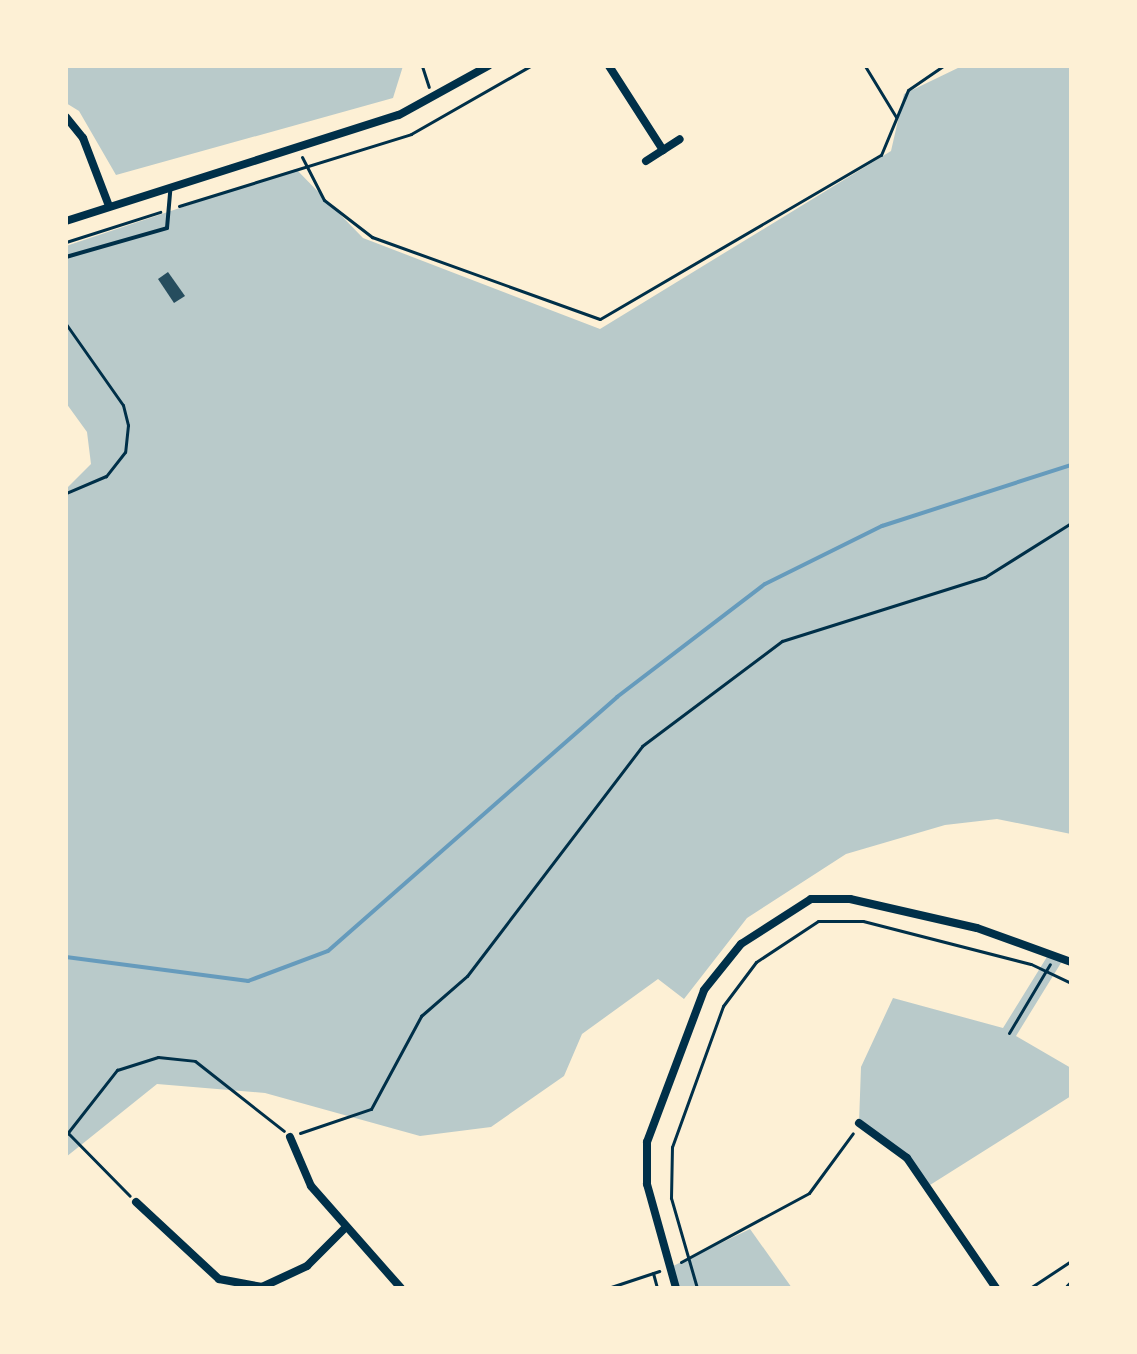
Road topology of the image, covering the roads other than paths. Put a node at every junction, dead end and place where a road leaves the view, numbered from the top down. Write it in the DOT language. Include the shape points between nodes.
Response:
graph roads {
  1 [pos="488,66"];
  2 [pos="609,66"];
  3 [pos="66,117"];
  4 [pos="680,139"];
  5 [pos="663,150"];
  6 [pos="646,161"];
  7 [pos="170,188"];
  8 [pos="109,206"];
  9 [pos="66,221"];
  10 [pos="66,257"];
  11 [pos="1071,962"];
  12 [pos="859,1123"];
  13 [pos="290,1137"];
  14 [pos="136,1202"];
  15 [pos="344,1229"];
  16 [pos="401,1288"];
  17 [pos="676,1288"];
  18 [pos="996,1288"];
  1 -- 7 [label="street" via="432,99"];
  2 -- 5 [label="street"];
  3 -- 8 [label="street" via="83,138"];
  4 -- 5 [label="street"];
  5 -- 6 [label="street"];
  7 -- 8 [label="street"];
  7 -- 10 [label="lane" via="167,228"];
  8 -- 9 [label="street"];
  11 -- 17 [label="street" via="850,899 811,899 741,944 704,990 647,1142 647,1184"];
  12 -- 18 [label="street" via="915,1167"];
  13 -- 15 [label="street" via="311,1186"];
  14 -- 15 [label="street" via="184,1254 219,1279 262,1287 307,1266"];
  15 -- 16 [label="street"];
}
